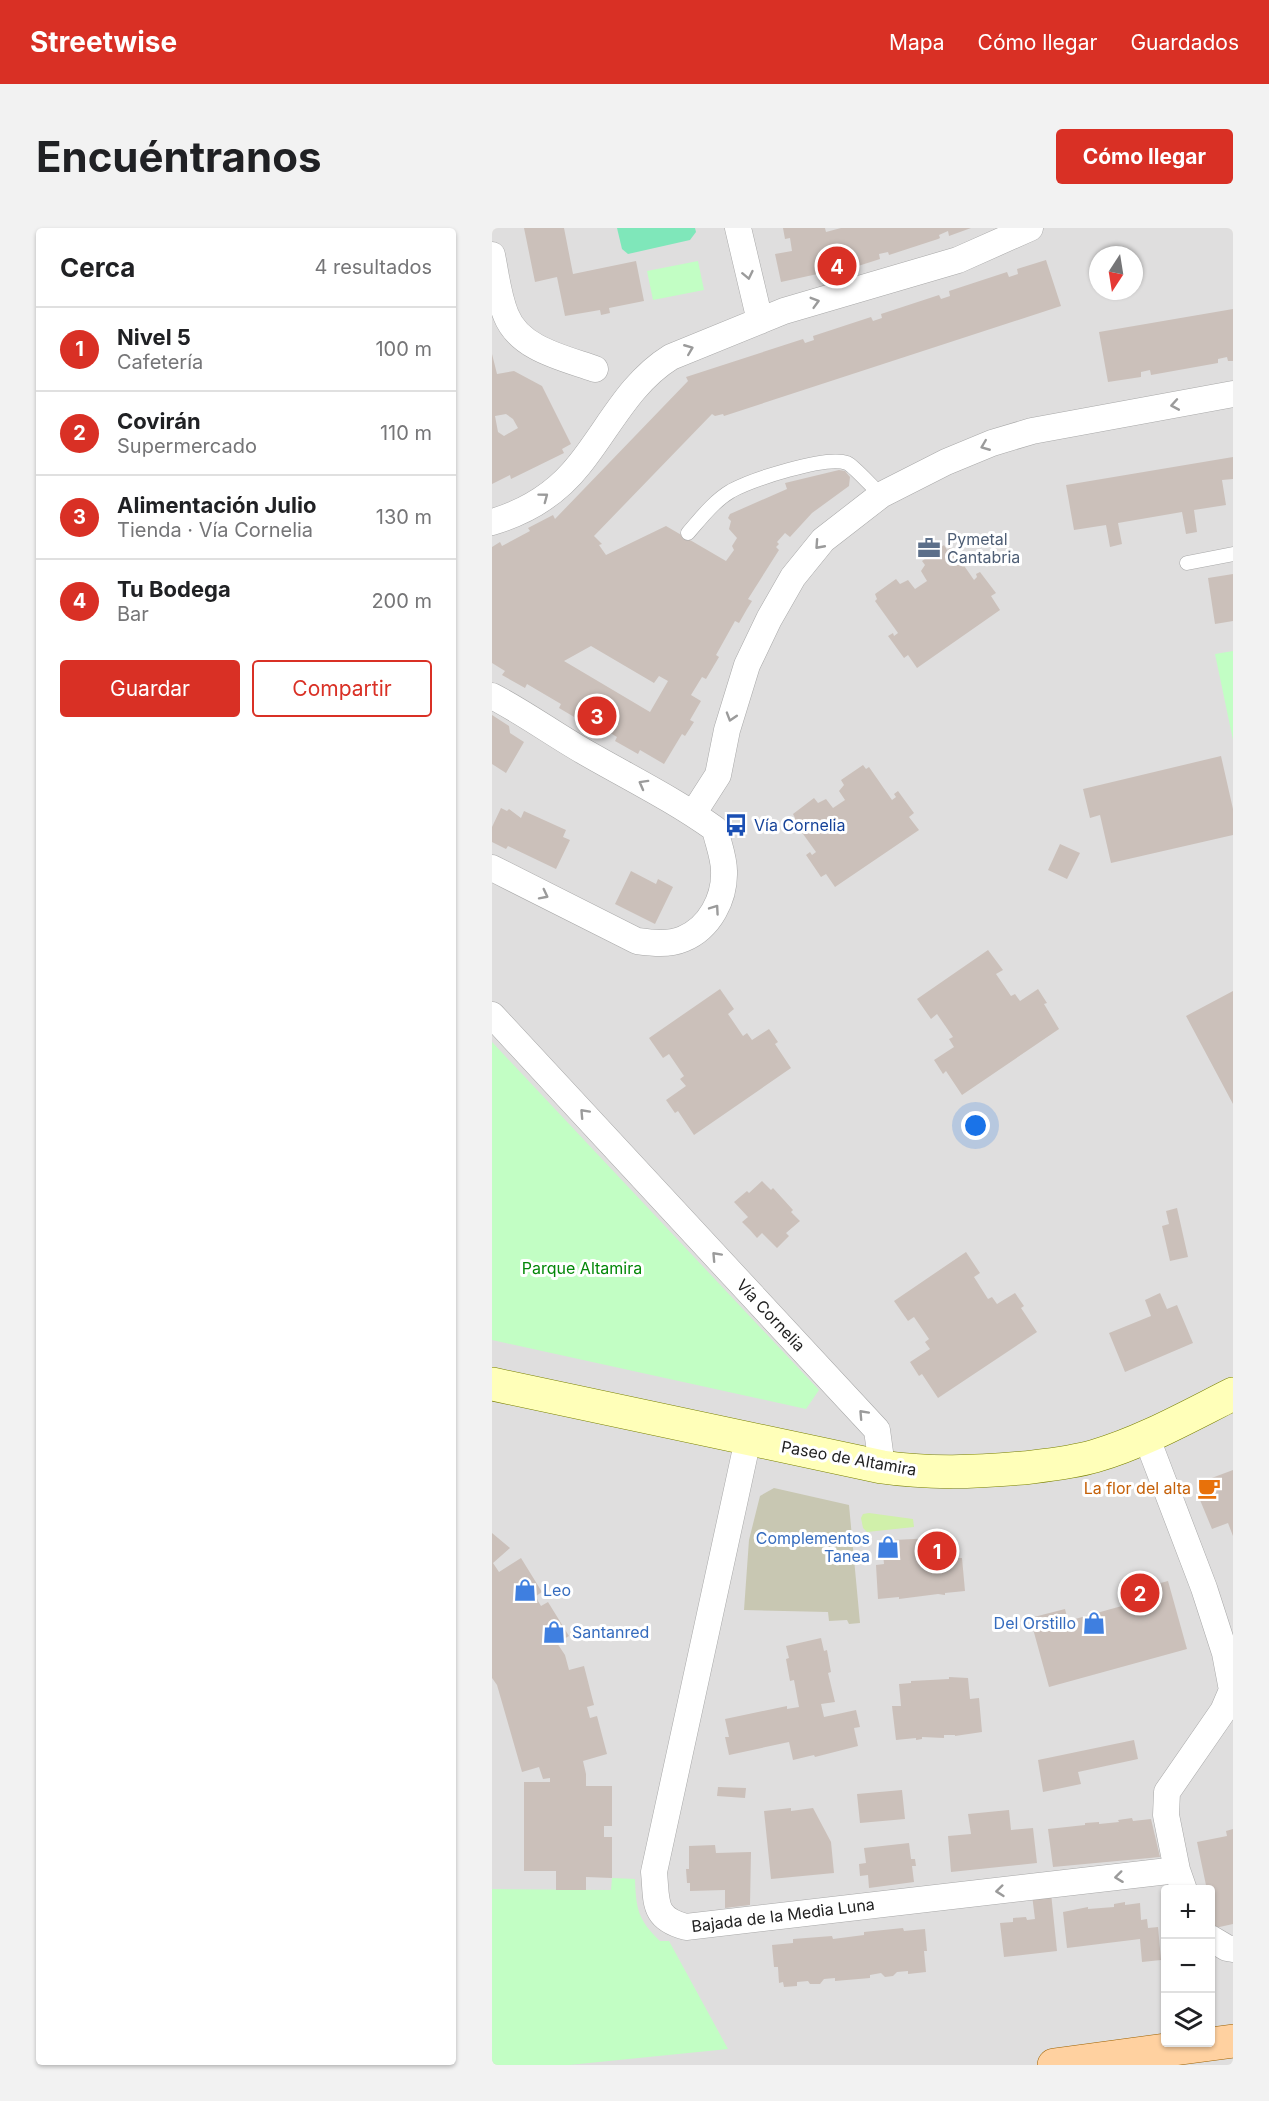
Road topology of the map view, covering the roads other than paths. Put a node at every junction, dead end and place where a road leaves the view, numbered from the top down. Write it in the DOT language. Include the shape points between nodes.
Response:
graph roads {
  1 [pos="738,228"];
  2 [pos="1021,230"];
  3 [pos="492,255"];
  4 [pos="760,321"];
  5 [pos="595,369"];
  6 [pos="1233,394"];
  7 [pos="881,495"];
  8 [pos="492,522"];
  9 [pos="688,533"];
  10 [pos="1233,554"];
  11 [pos="1187,563"];
  12 [pos="492,696"];
  13 [pos="693,814"];
  14 [pos="492,868"];
  15 [pos="492,1015"];
  16 [pos="492,1384"];
  17 [pos="1233,1394"];
  18 [pos="1146,1436"];
  19 [pos="748,1439"];
  20 [pos="882,1467"];
  21 [pos="1181,1880"];
  22 [pos="1212,1939"];
  23 [pos="1233,1949"];
  24 [pos="1233,2042"];
  25 [pos="1054,2065"];
  1 -- 4 [label="street, one-way"];
  4 -- 2 [label="street, one-way" via="958,260"];
  3 -- 5 [label="street" via="506,316 517,332 543,351"];
  8 -- 4 [label="street, one-way" via="543,499 579,466 609,420 653,367"];
  6 -- 7 [label="street, one-way" via="1032,431 946,462"];
  7 -- 9 [label="lane" via="848,464 828,462 788,470 731,491"];
  7 -- 13 [label="street, one-way" via="823,540 783,593 747,665 718,775"];
  10 -- 11 [label="lane"];
  13 -- 12 [label="street, one-way"];
  14 -- 13 [label="street, one-way" via="637,941 683,939 696,932 721,900 724,870 715,830"];
  20 -- 15 [label="street, Vía Cornelia, one-way" via="878,1430"];
  16 -- 19 [label="main road, Paseo de Altamira"];
  17 -- 18 [label="main road, Paseo de Altamira"];
  18 -- 20 [label="main road, Paseo de Altamira" via="1059,1465 955,1473"];
  18 -- 21 [label="street, Bajada de la Media Luna" via="1204,1588 1225,1653 1232,1690 1223,1711 1167,1792 1166,1815"];
  19 -- 20 [label="main road, Paseo de Altamira"];
  21 -- 19 [label="street, Bajada de la Media Luna, one-way" via="686,1927 671,1923 658,1909 654,1872"];
  22 -- 23 [label="street"];
  24 -- 25 [label="main road"];
}
